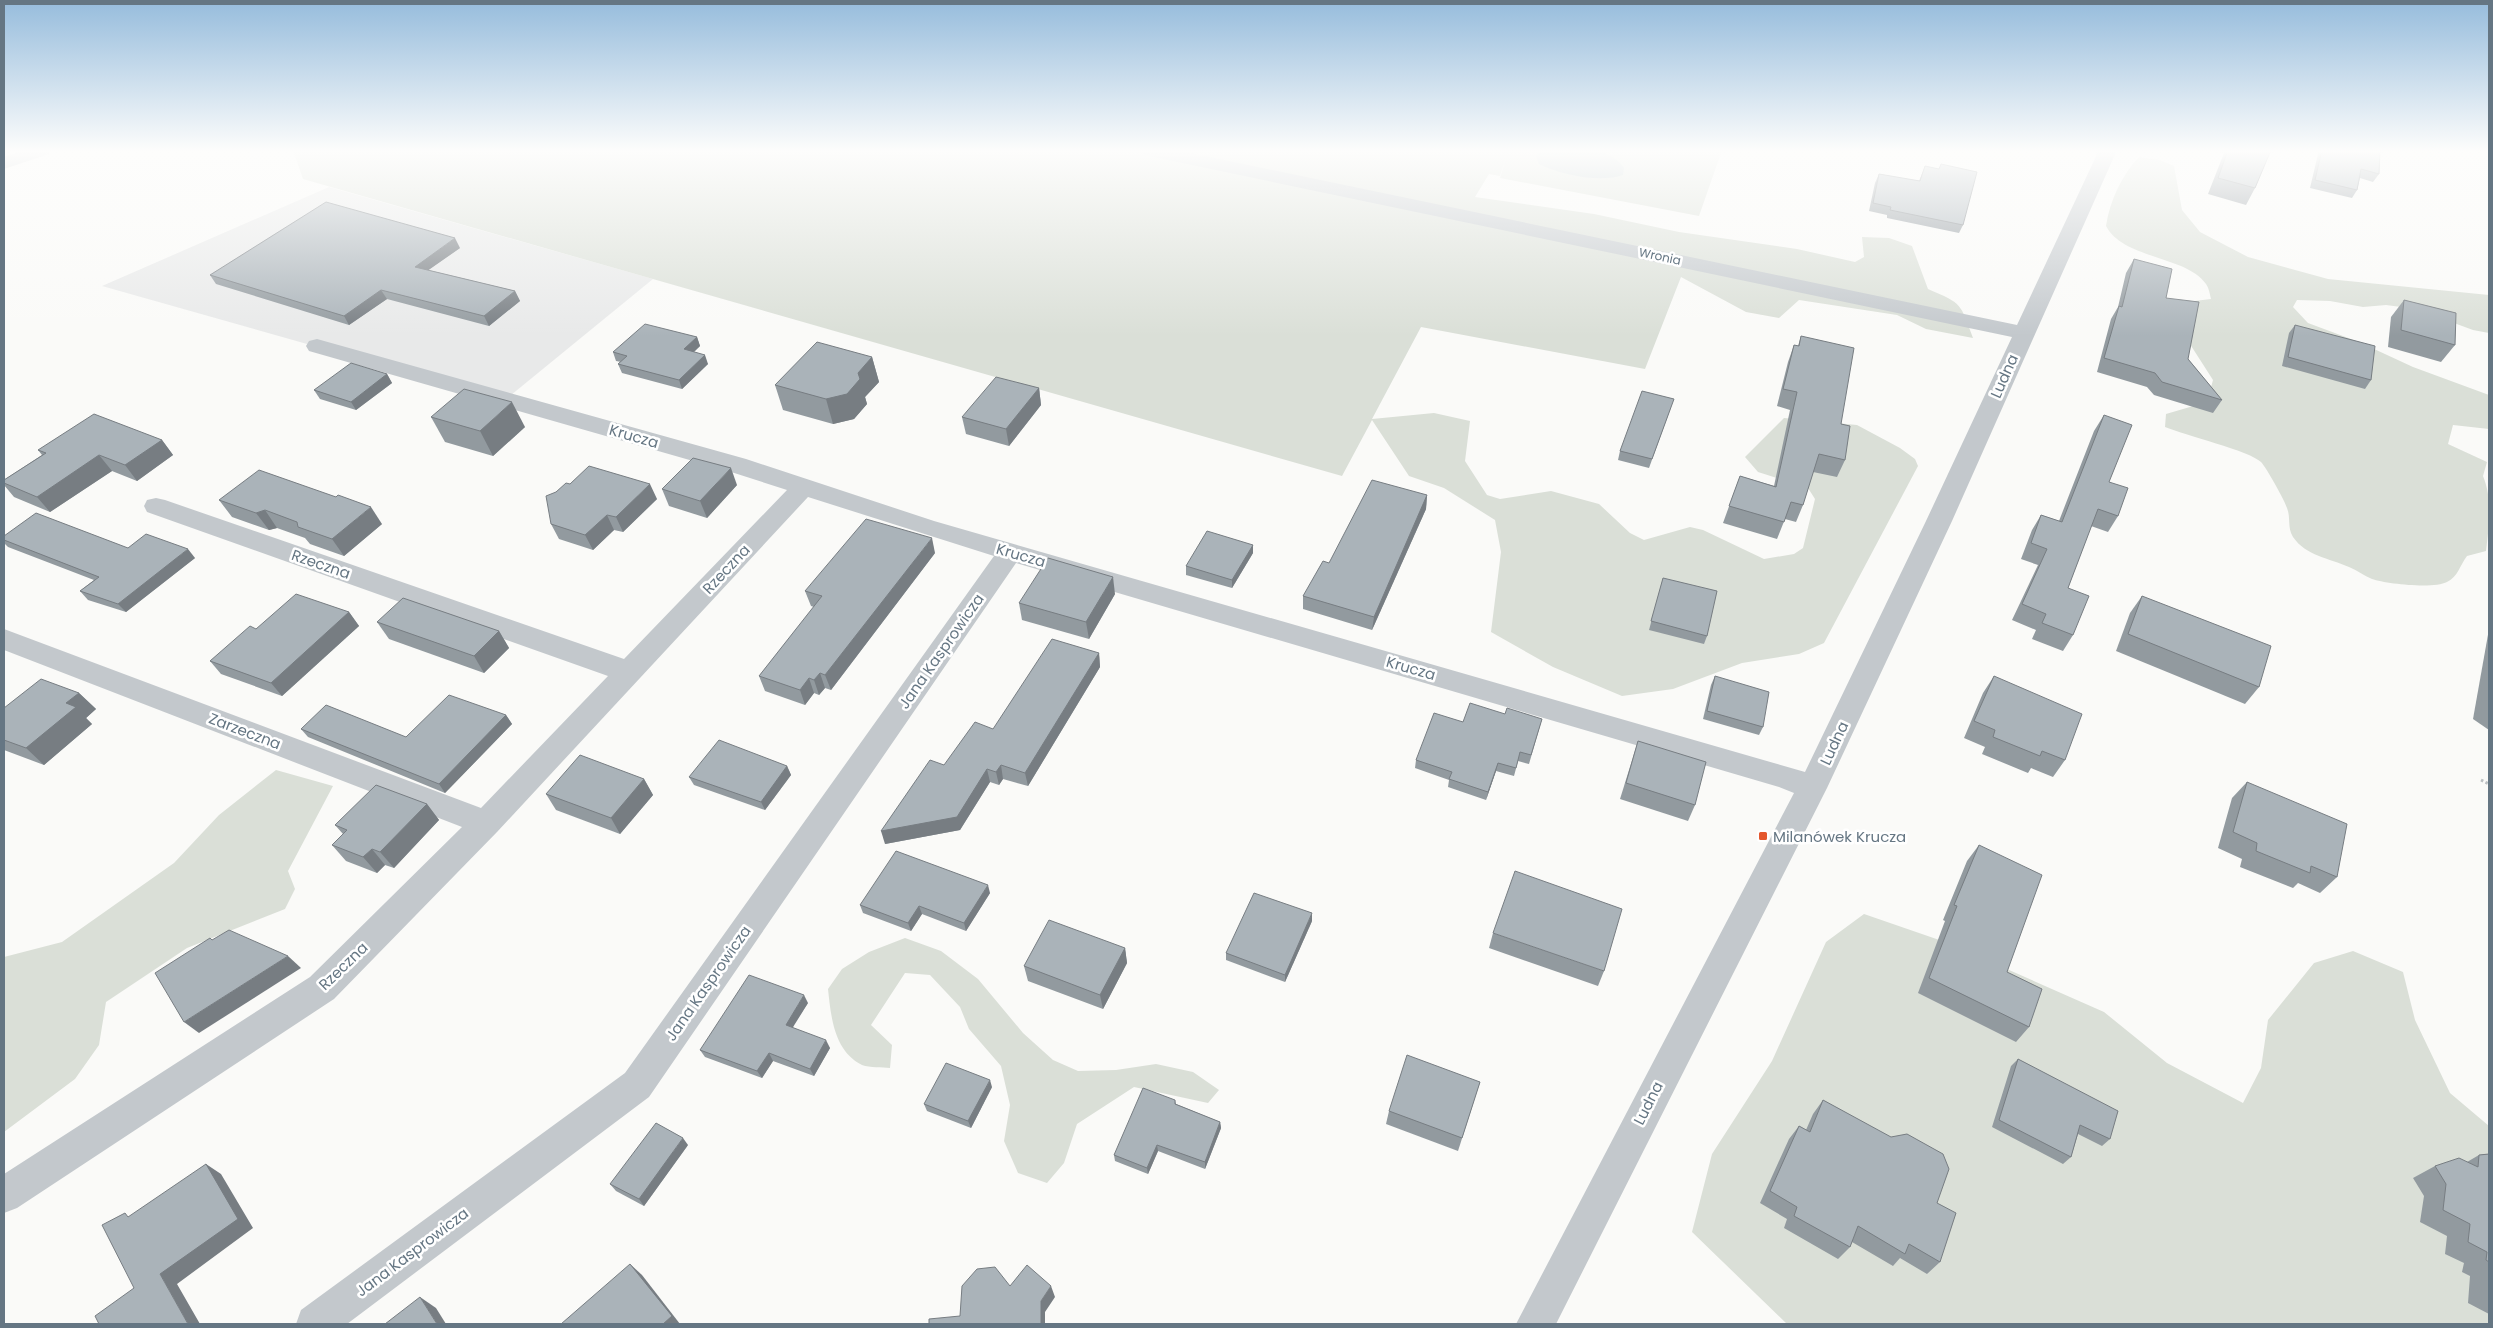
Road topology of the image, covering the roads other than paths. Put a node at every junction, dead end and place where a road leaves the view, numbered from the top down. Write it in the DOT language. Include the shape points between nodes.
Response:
graph roads {
  1 [pos="1445,212"];
  2 [pos="2079,212"];
  3 [pos="2023,333"];
  4 [pos="317,346"];
  5 [pos="803,488"];
  6 [pos="156,506"];
  7 [pos="1010,552"];
  8 [pos="4,639"];
  9 [pos="629,672"];
  10 [pos="1812,788"];
  11 [pos="486,823"];
  12 [pos="4,1195"];
  13 [pos="315,1324"];
  14 [pos="1535,1324"];
  1 -- 3 [label="street, Wronia"];
  2 -- 3 [label="street, Ludna"];
  3 -- 10 [label="street, Ludna" via="1939,521"];
  4 -- 5 [label="street, Krucza" via="737,465"];
  5 -- 7 [label="street, Krucza"];
  5 -- 9 [label="street, Rzeczna"];
  6 -- 9 [label="street, Rzeczna"];
  7 -- 10 [label="street, Krucza" via="1787,777"];
  7 -- 13 [label="street, Jana Kasprowicza" via="637,1085"];
  8 -- 11 [label="street, Zarzeczna"];
  9 -- 11 [label="street, Rzeczna"];
  10 -- 14 [label="street, Ludna"];
  11 -- 12 [label="street, Rzeczna" via="322,988"];
}
